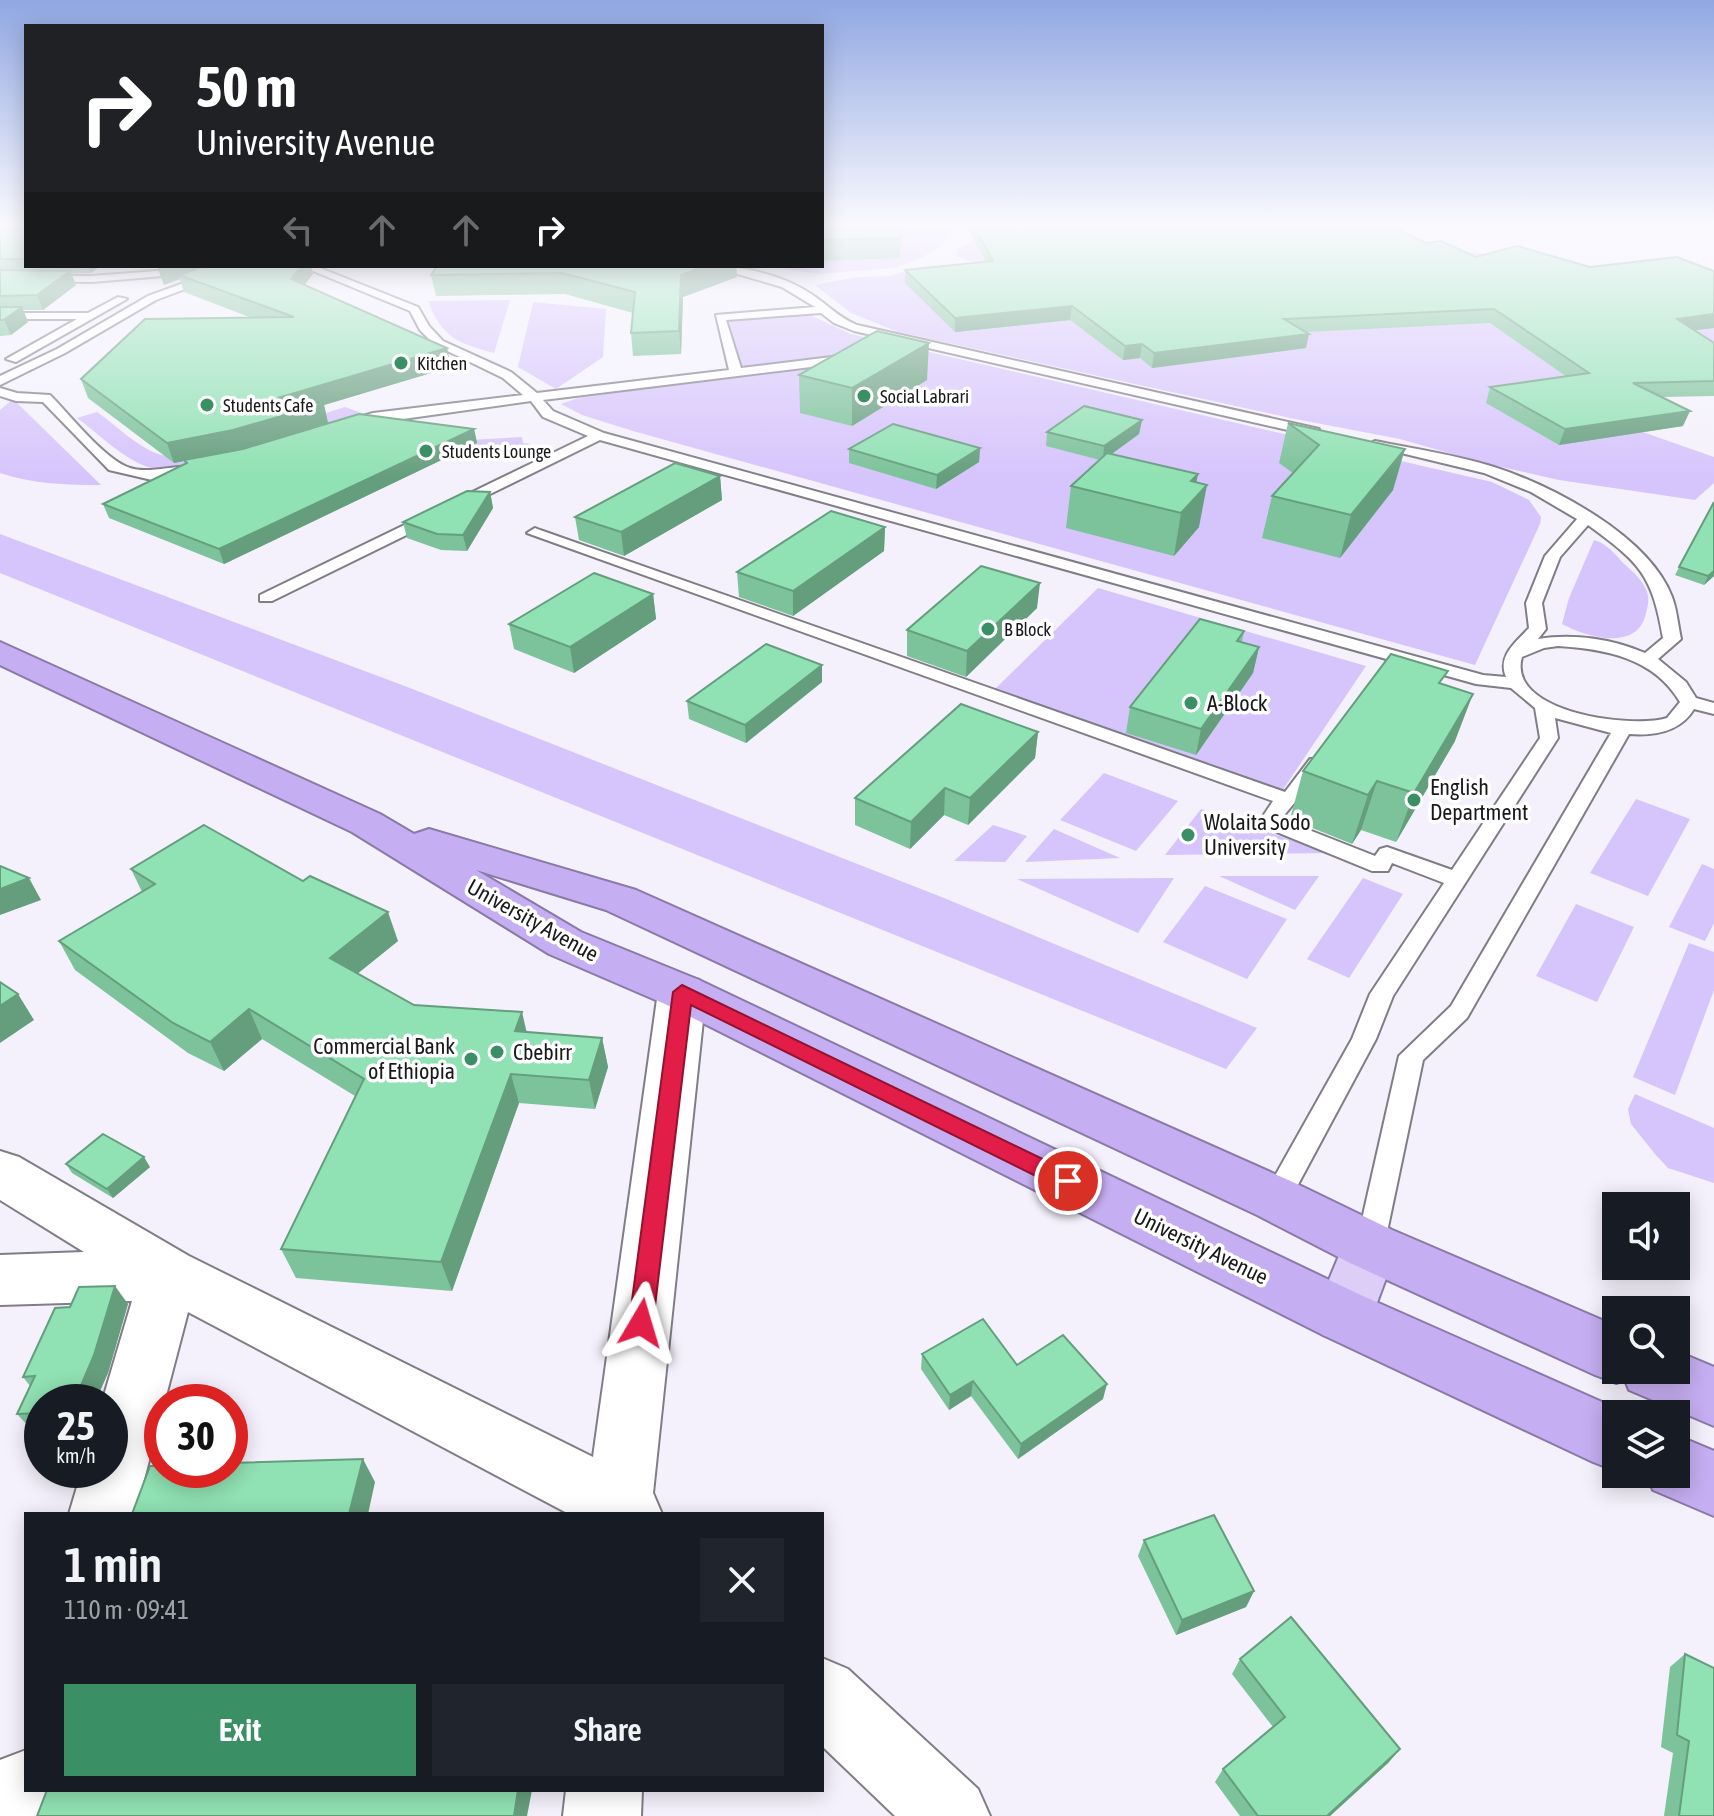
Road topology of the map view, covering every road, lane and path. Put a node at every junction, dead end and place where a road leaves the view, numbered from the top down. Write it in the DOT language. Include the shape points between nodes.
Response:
graph roads {
  1 [pos="54,308"];
  2 [pos="105,308"];
  3 [pos="135,308"];
  4 [pos="411,308"];
  5 [pos="818,308"];
  6 [pos="820,310"];
  7 [pos="44,315"];
  8 [pos="0,316"];
  9 [pos="87,316"];
  10 [pos="118,317"];
  11 [pos="937,348"];
  12 [pos="890,353"];
  13 [pos="859,357"];
  14 [pos="0,364"];
  15 [pos="736,373"];
  16 [pos="0,381"];
  17 [pos="0,392"];
  18 [pos="536,399"];
  19 [pos="344,426"];
  20 [pos="1321,433"];
  21 [pos="599,436"];
  22 [pos="1367,443"];
  23 [pos="205,466"];
  24 [pos="1585,519"];
  25 [pos="535,533"];
  26 [pos="266,598"];
  27 [pos="0,652"];
  28 [pos="1515,654"];
  29 [pos="1646,660"];
  30 [pos="1517,683"];
  31 [pos="1689,702"];
  32 [pos="1543,704"];
  33 [pos="1714,709"];
  34 [pos="1622,730"];
  35 [pos="1324,753"];
  36 [pos="1285,799"];
  37 [pos="366,823"];
  38 [pos="1457,880"];
  39 [pos="682,992"];
  40 [pos="0,1173"];
  41 [pos="1276,1199"];
  42 [pos="1370,1246"];
  43 [pos="169,1274"];
  44 [pos="0,1280"];
  45 [pos="1344,1316"];
  46 [pos="1602,1349"];
  47 [pos="1684,1384"];
  48 [pos="1714,1397"];
  49 [pos="1602,1434"];
  50 [pos="1690,1473"];
  51 [pos="1714,1484"];
  52 [pos="621,1511"];
  53 [pos="103,1512"];
  54 [pos="824,1697"];
  55 [pos="0,1785"];
  56 [pos="24,1785"];
  57 [pos="24,1792"];
  58 [pos="604,1792"];
  59 [pos="17,1816"];
  60 [pos="602,1816"];
  61 [pos="951,1816"];
  1 -- 7 [label="lane"];
  2 -- 9 [label="lane"];
  3 -- 10 [label="lane"];
  4 -- 18 [label="lane" via="439,343 507,375"];
  5 -- 6 [label="lane"];
  6 -- 11 [label="lane" via="854,328"];
  6 -- 15 [label="lane" via="720,317"];
  7 -- 8 [label="lane"];
  7 -- 9 [label="lane"];
  9 -- 10 [label="lane"];
  9 -- 14 [label="lane"];
  10 -- 16 [label="lane"];
  11 -- 12 [label="lane"];
  11 -- 20 [label="lane"];
  13 -- 15 [label="lane"];
  15 -- 18 [label="lane"];
  17 -- 23 [label="lane" via="46,398 114,467 140,477"];
  18 -- 19 [label="lane" via="373,417"];
  18 -- 21 [label="lane" via="548,414"];
  21 -- 26 [label="lane"];
  21 -- 30 [label="lane" via="1482,680"];
  22 -- 24 [label="lane" via="1489,470 1540,491"];
  24 -- 28 [label="lane" via="1553,556 1534,603 1538,629"];
  24 -- 29 [label="lane" via="1640,557 1664,596 1672,639"];
  25 -- 36 [label="lane"];
  27 -- 37 [label="highway, University Avenue"];
  28 -- 29 [label="lane" via="1541,643 1577,642"];
  28 -- 30 [label="lane" via="1512,673"];
  29 -- 31 [label="lane" via="1676,680"];
  30 -- 32 [label="lane"];
  31 -- 33 [label="lane"];
  31 -- 34 [label="lane" via="1676,721"];
  32 -- 34 [label="lane"];
  32 -- 38 [label="lane" via="1549,738"];
  34 -- 42 [label="lane" via="1459,1012 1411,1056"];
  35 -- 36 [label="lane"];
  36 -- 38 [label="lane" via="1269,822 1380,866 1387,854"];
  37 -- 39 [label="highway, University Avenue" via="565,943"];
  37 -- 41 [label="highway, University Avenue" via="621,900"];
  38 -- 41 [label="lane" via="1382,994 1364,1039"];
  39 -- 45 [label="highway, University Avenue"];
  39 -- 52 [label="street"];
  40 -- 43 [label="street"];
  41 -- 42 [label="highway, University Avenue"];
  42 -- 45 [label="main road"];
  42 -- 46 [label="highway, University Avenue"];
  43 -- 44 [label="street"];
  43 -- 52 [label="street"];
  43 -- 53 [label="street"];
  45 -- 49 [label="highway, University Avenue"];
  47 -- 48 [label="highway"];
  50 -- 51 [label="highway"];
  54 -- 61 [label="street"];
  55 -- 56 [label="street"];
  57 -- 59 [label="street"];
  58 -- 60 [label="street"];
}
